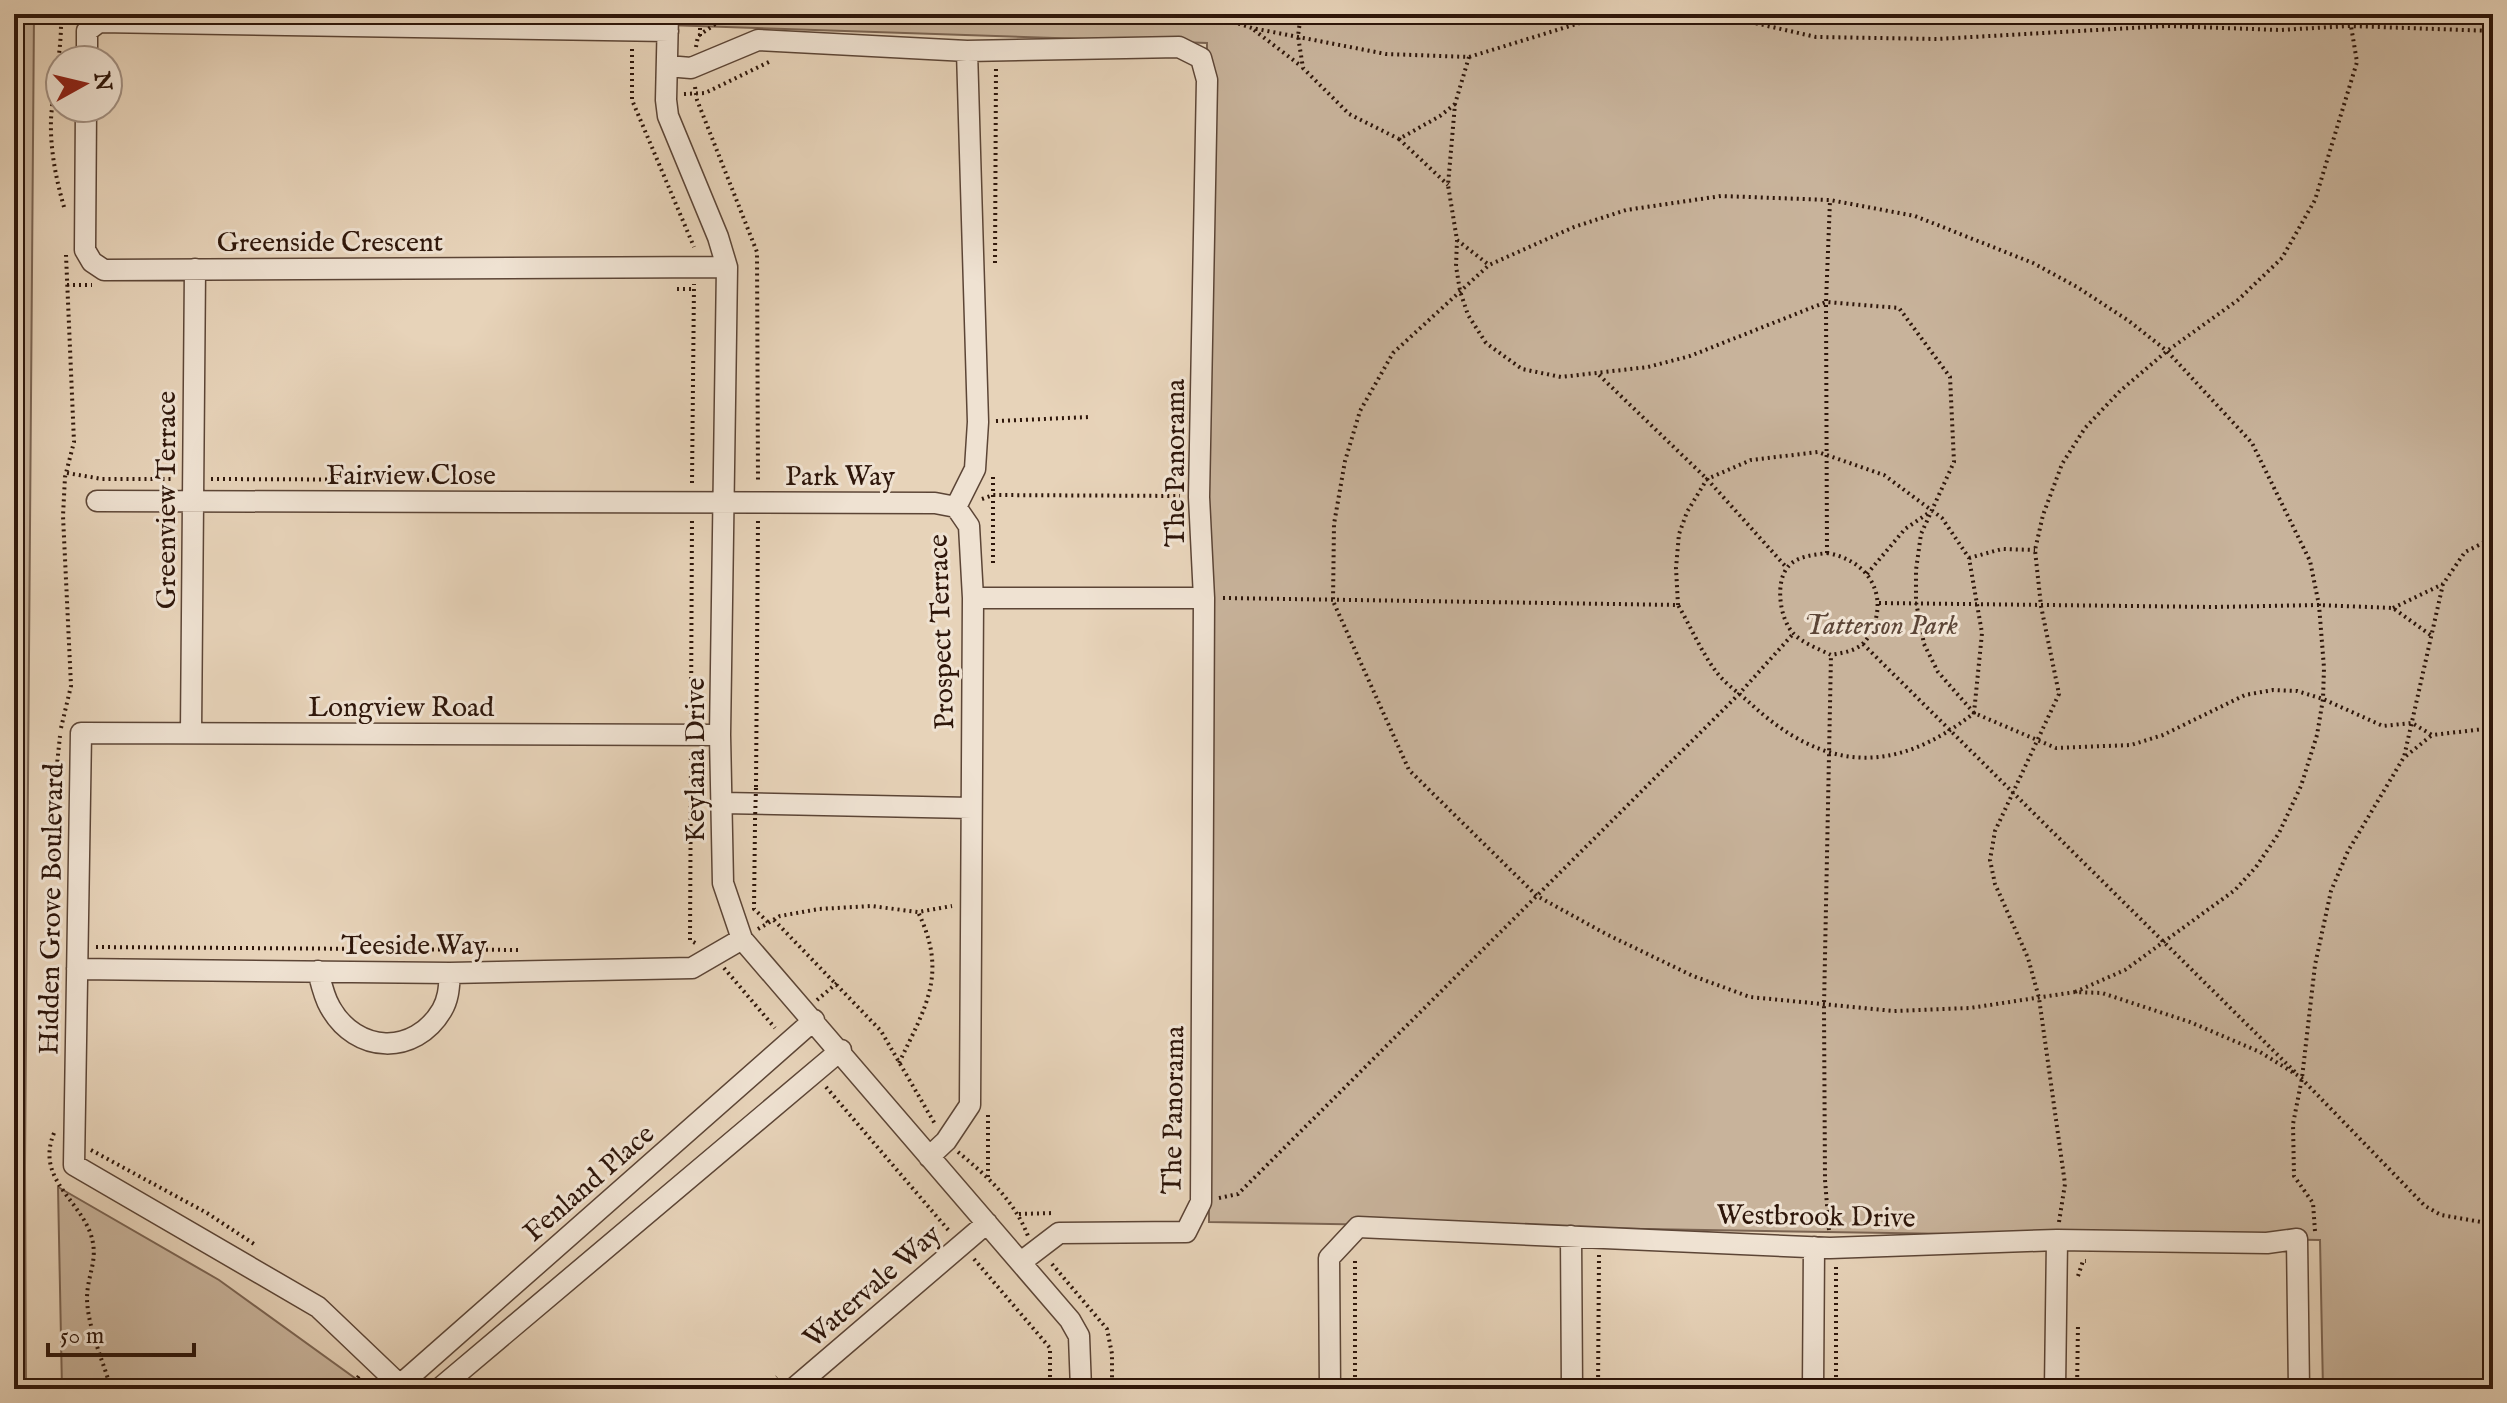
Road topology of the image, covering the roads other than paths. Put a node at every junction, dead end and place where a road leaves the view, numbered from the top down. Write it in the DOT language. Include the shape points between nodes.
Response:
graph roads {
  1 [pos="668,23"];
  2 [pos="87,44"];
  3 [pos="967,51"];
  4 [pos="667,66"];
  5 [pos="86,124"];
  6 [pos="727,267"];
  7 [pos="195,269"];
  8 [pos="97,501"];
  9 [pos="193,501"];
  10 [pos="724,502"];
  11 [pos="956,507"];
  12 [pos="983,598"];
  13 [pos="1204,598"];
  14 [pos="191,732"];
  15 [pos="81,733"];
  16 [pos="720,735"];
  17 [pos="722,803"];
  18 [pos="971,808"];
  19 [pos="742,939"];
  20 [pos="77,969"];
  21 [pos="318,971"];
  22 [pos="450,973"];
  23 [pos="814,1020"];
  24 [pos="841,1050"];
  25 [pos="929,1157"];
  26 [pos="987,1223"];
  27 [pos="1571,1244"];
  28 [pos="2057,1250"];
  29 [pos="1819,1251"];
  30 [pos="1021,1262"];
  31 [pos="802,1386"];
  32 [pos="402,1387"];
  33 [pos="439,1389"];
  34 [pos="1081,1389"];
  35 [pos="1330,1389"];
  36 [pos="1572,1389"];
  37 [pos="1813,1389"];
  38 [pos="2055,1389"];
  39 [pos="2299,1389"];
  1 -- 2 [label="street" via="99,22 87,31"];
  1 -- 4 [label="street, Keylana Drive"];
  3 -- 4 [label="street, The Panorama" via="758,40 691,68"];
  3 -- 11 [label="street, Prospect Terrace" via="978,422 975,469"];
  3 -- 13 [label="street, The Panorama" via="1179,47 1201,58 1207,80 1199,497"];
  4 -- 6 [label="street, Keylana Drive" via="668,116"];
  5 -- 7 [label="street, Greenside Crescent" via="85,250 92,262 104,270"];
  6 -- 7 [label="street, Greenside Crescent"];
  6 -- 10 [label="street, Keylana Drive"];
  7 -- 9 [label="street, Greenview Terrace"];
  8 -- 9 [label="street, Fairview Close"];
  9 -- 10 [label="street, Fairview Close"];
  9 -- 14 [label="street, Greenview Terrace"];
  10 -- 11 [label="street, Park Way"];
  10 -- 16 [label="street, Keylana Drive"];
  11 -- 12 [label="street, Prospect Terrace" via="969,526"];
  12 -- 13 [label="street"];
  12 -- 18 [label="street, Prospect Terrace"];
  13 -- 30 [label="street, The Panorama" via="1201,1202 1186,1232 1059,1233"];
  14 -- 15 [label="street, Longview Road"];
  14 -- 16 [label="street, Longview Road"];
  15 -- 20 [label="street, Hidden Grove Boulevard"];
  16 -- 17 [label="street, Keylana Drive"];
  17 -- 18 [label="street"];
  17 -- 19 [label="street, Keylana Drive" via="723,883"];
  18 -- 25 [label="street, Prospect Terrace" via="970,1105"];
  19 -- 22 [label="street, Teeside Way" via="707,951 692,968"];
  19 -- 23 [label="street, Keylana Drive"];
  20 -- 21 [label="street, Teeside Way"];
  20 -- 32 [label="street, Hidden Grove Boulevard" via="74,1165 318,1307"];
  21 -- 22 [label="street, Teeside Way"];
  21 -- 22 [label="street" via="342,1024 373,1043 398,1044 422,1032 442,1011"];
  23 -- 24 [label="street, Keylana Drive"];
  23 -- 32 [label="street, Fenland Place"];
  24 -- 25 [label="street, Keylana Drive"];
  24 -- 33 [label="street"];
  25 -- 26 [label="street, Keylana Drive"];
  26 -- 30 [label="street, Keylana Drive"];
  26 -- 31 [label="street, Watervale Way"];
  27 -- 29 [label="street, Westbrook Drive"];
  27 -- 35 [label="street, Westbrook Drive" via="1358,1227 1329,1258"];
  27 -- 36 [label="street"];
  28 -- 29 [label="street, Westbrook Drive"];
  28 -- 38 [label="street"];
  28 -- 39 [label="street, Westbrook Drive" via="2297,1239"];
  29 -- 37 [label="street"];
  30 -- 34 [label="street, Keylana Drive" via="1079,1336"];
}
